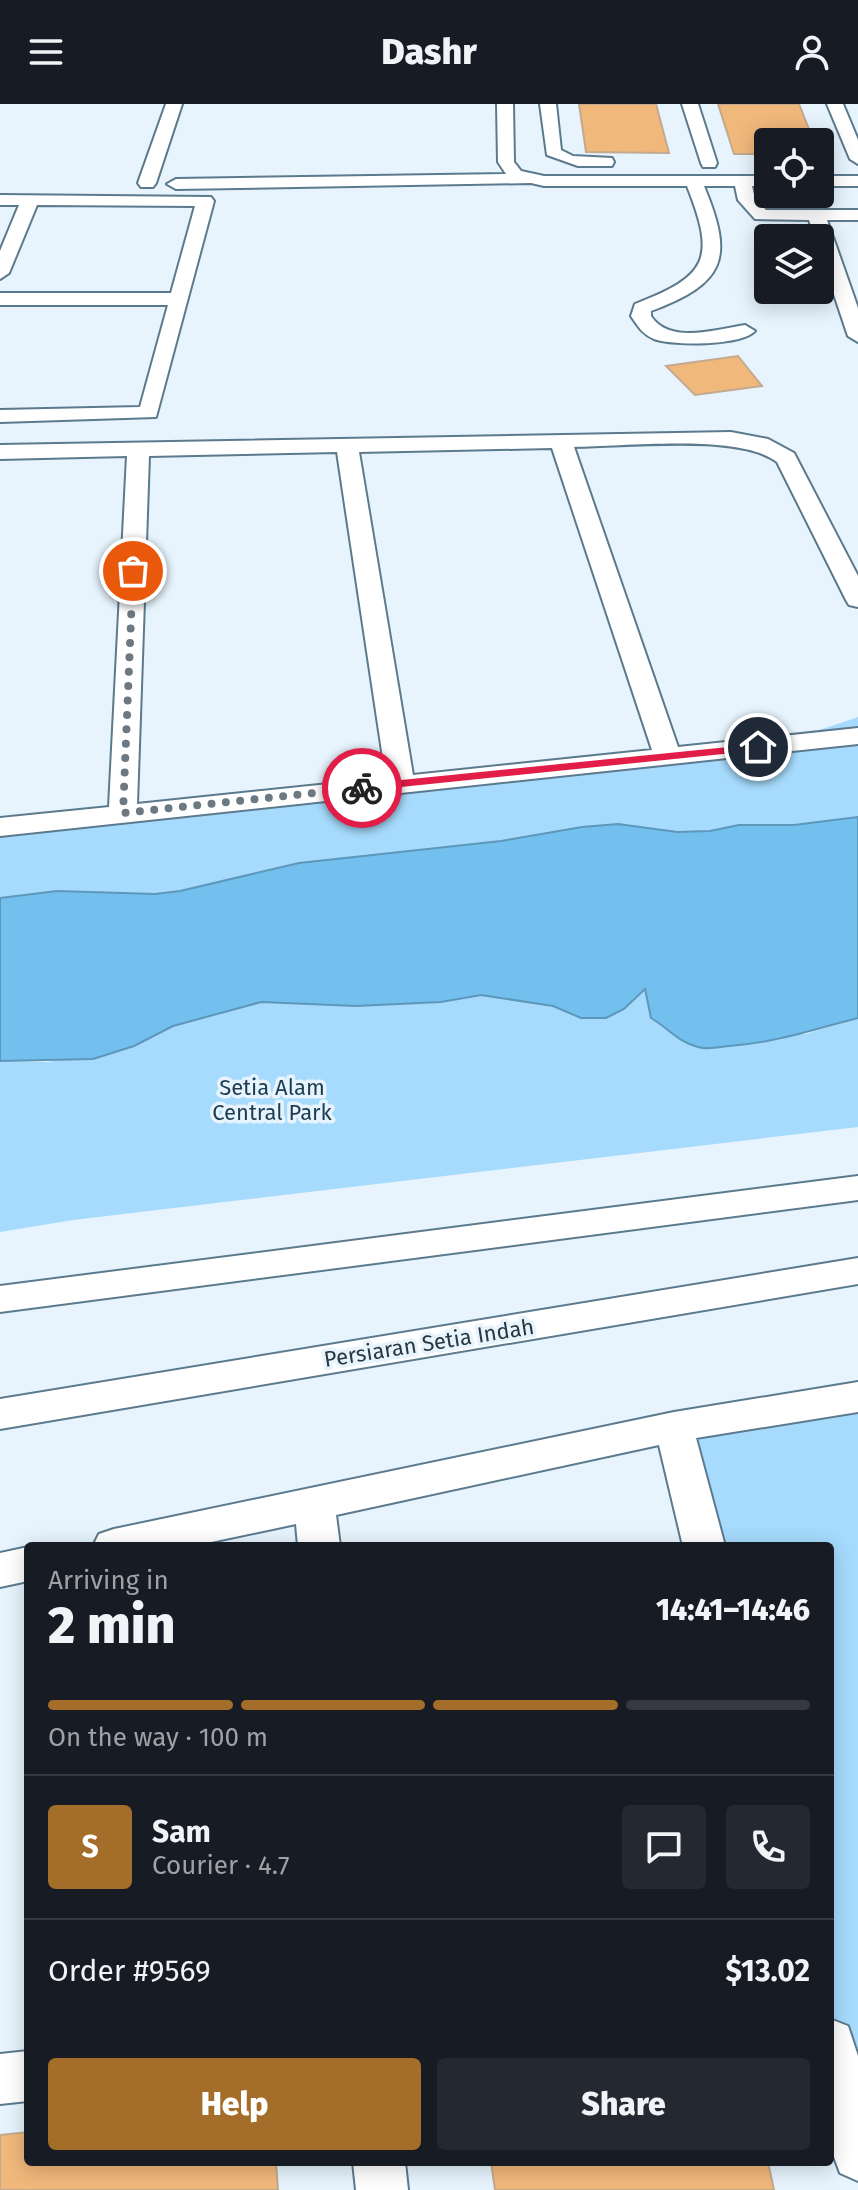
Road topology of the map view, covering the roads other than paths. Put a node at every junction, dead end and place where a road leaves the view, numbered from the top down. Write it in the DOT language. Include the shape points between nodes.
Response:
graph roads {
  1 [pos="174,104"];
  2 [pos="505,104"];
  3 [pos="548,104"];
  4 [pos="690,104"];
  5 [pos="835,104"];
  6 [pos="854,161"];
  7 [pos="618,162"];
  8 [pos="394,163"];
  9 [pos="209,164"];
  10 [pos="705,167"];
  11 [pos="528,179"];
  12 [pos="742,181"];
  13 [pos="754,181"];
  14 [pos="834,181"];
  15 [pos="858,181"];
  16 [pos="0,182"];
  17 [pos="411,182"];
  18 [pos="147,183"];
  19 [pos="180,192"];
  20 [pos="0,200"];
  21 [pos="30,200"];
  22 [pos="759,210"];
  23 [pos="816,215"];
  24 [pos="858,215"];
  25 [pos="0,273"];
  26 [pos="0,299"];
  27 [pos="179,299"];
  28 [pos="856,325"];
  29 [pos="745,331"];
  30 [pos="0,416"];
  31 [pos="561,442"];
  32 [pos="347,446"];
  33 [pos="138,450"];
  34 [pos="0,452"];
  35 [pos="858,600"];
  36 [pos="858,736"];
  37 [pos="668,756"];
  38 [pos="401,783"];
  39 [pos="123,813"];
  40 [pos="0,827"];
  41 [pos="858,1188"];
  42 [pos="858,1271"];
  43 [pos="0,1299"];
  44 [pos="858,1397"];
  45 [pos="0,1414"];
  46 [pos="674,1427"];
  47 [pos="314,1503"];
  48 [pos="133,1542"];
  49 [pos="319,1542"];
  50 [pos="703,1542"];
  51 [pos="24,1565"];
  52 [pos="0,1570"];
  53 [pos="834,2060"];
  54 [pos="24,2076"];
  55 [pos="0,2079"];
  56 [pos="858,2155"];
  57 [pos="379,2166"];
  58 [pos="382,2190"];
  1 -- 18 [label="street"];
  2 -- 11 [label="street" via="508,169"];
  3 -- 7 [label="street" via="553,152 565,159"];
  4 -- 10 [label="street"];
  5 -- 6 [label="street"];
  8 -- 17 [label="street" via="410,170"];
  9 -- 19 [label="street"];
  10 -- 11 [label="street"];
  10 -- 12 [label="street"];
  10 -- 29 [label="street" via="713,255 702,274 679,294 642,308 641,316 651,332 662,336"];
  11 -- 17 [label="street"];
  12 -- 13 [label="street"];
  12 -- 22 [label="street" via="747,200"];
  14 -- 15 [label="street"];
  16 -- 18 [label="street"];
  17 -- 19 [label="street"];
  18 -- 19 [label="street"];
  19 -- 21 [label="street"];
  19 -- 27 [label="street" via="205,201"];
  20 -- 21 [label="street"];
  21 -- 25 [label="street"];
  22 -- 23 [label="street" via="761,215"];
  23 -- 24 [label="street"];
  23 -- 28 [label="street"];
  26 -- 27 [label="street"];
  27 -- 30 [label="street" via="149,413"];
  31 -- 32 [label="street"];
  31 -- 35 [label="street" via="731,438 773,448 786,458"];
  31 -- 37 [label="street"];
  32 -- 33 [label="street"];
  32 -- 38 [label="street"];
  33 -- 34 [label="street"];
  33 -- 39 [label="street"];
  36 -- 37 [label="street"];
  37 -- 38 [label="street"];
  38 -- 39 [label="street"];
  39 -- 40 [label="street"];
  41 -- 43 [label="street"];
  42 -- 45 [label="street, Persiaran Setia Indah"];
  44 -- 46 [label="street"];
  46 -- 47 [label="street"];
  46 -- 50 [label="street"];
  47 -- 48 [label="street"];
  47 -- 49 [label="street"];
  51 -- 52 [label="street"];
  53 -- 56 [label="street"];
  54 -- 55 [label="street"];
  57 -- 58 [label="street"];
}
